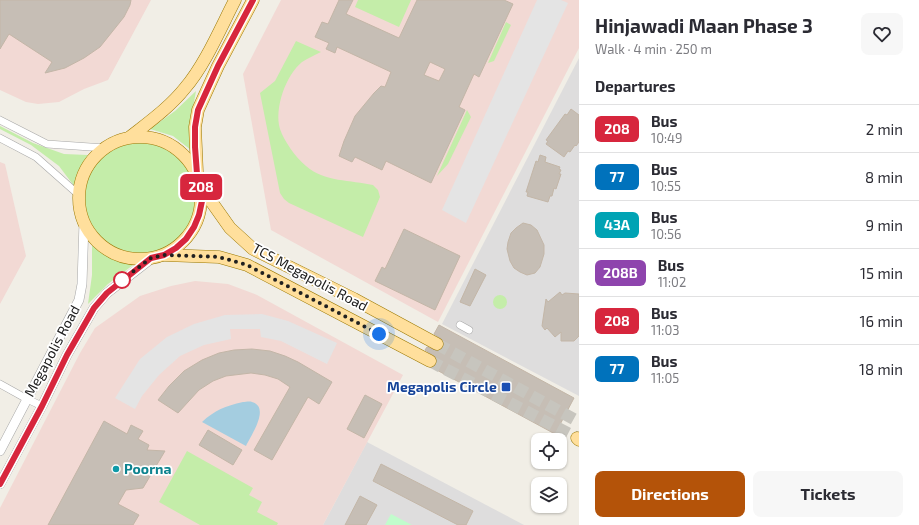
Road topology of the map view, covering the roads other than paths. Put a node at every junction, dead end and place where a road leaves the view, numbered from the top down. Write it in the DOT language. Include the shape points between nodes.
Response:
graph roads {
  1 [pos="235,0"];
  2 [pos="253,0"];
  3 [pos="0,120"];
  4 [pos="0,138"];
  5 [pos="130,138"];
  6 [pos="105,148"];
  7 [pos="197,174"];
  8 [pos="201,187"];
  9 [pos="79,195"];
  10 [pos="84,222"];
  11 [pos="164,255"];
  12 [pos="151,258"];
  13 [pos="460,325"];
  14 [pos="469,330"];
  15 [pos="438,344"];
  16 [pos="430,361"];
  17 [pos="0,384"];
  18 [pos="27,399"];
  19 [pos="42,406"];
  20 [pos="0,451"];
  21 [pos="0,484"];
  1 -- 5 [label="main road" via="204,60 186,88"];
  2 -- 7 [label="main road" via="198,110 195,134"];
  3 -- 6 [label="street" via="47,144"];
  4 -- 9 [label="street" via="36,157"];
  5 -- 6 [label="main road" via="117,141"];
  5 -- 7 [label="main road" via="144,137 170,144 181,152"];
  6 -- 9 [label="main road" via="87,169"];
  7 -- 8 [label="main road"];
  8 -- 11 [label="main road" via="202,201 194,227 186,239"];
  8 -- 15 [label="main road, TCS Megapolis Road" via="230,228 253,249"];
  9 -- 10 [label="main road"];
  10 -- 12 [label="main road" via="90,234 111,252 137,259"];
  10 -- 18 [label="street, Megapolis Road" via="79,300"];
  11 -- 12 [label="main road"];
  11 -- 16 [label="main road, TCS Megapolis Road" via="219,257 247,265"];
  12 -- 19 [label="street, Megapolis Road" via="107,293 94,308"];
  13 -- 14 [label="street"];
  17 -- 18 [label="street"];
  18 -- 19 [label="street"];
  18 -- 20 [label="street, Megapolis Road"];
  19 -- 21 [label="street, Megapolis Road"];
}
